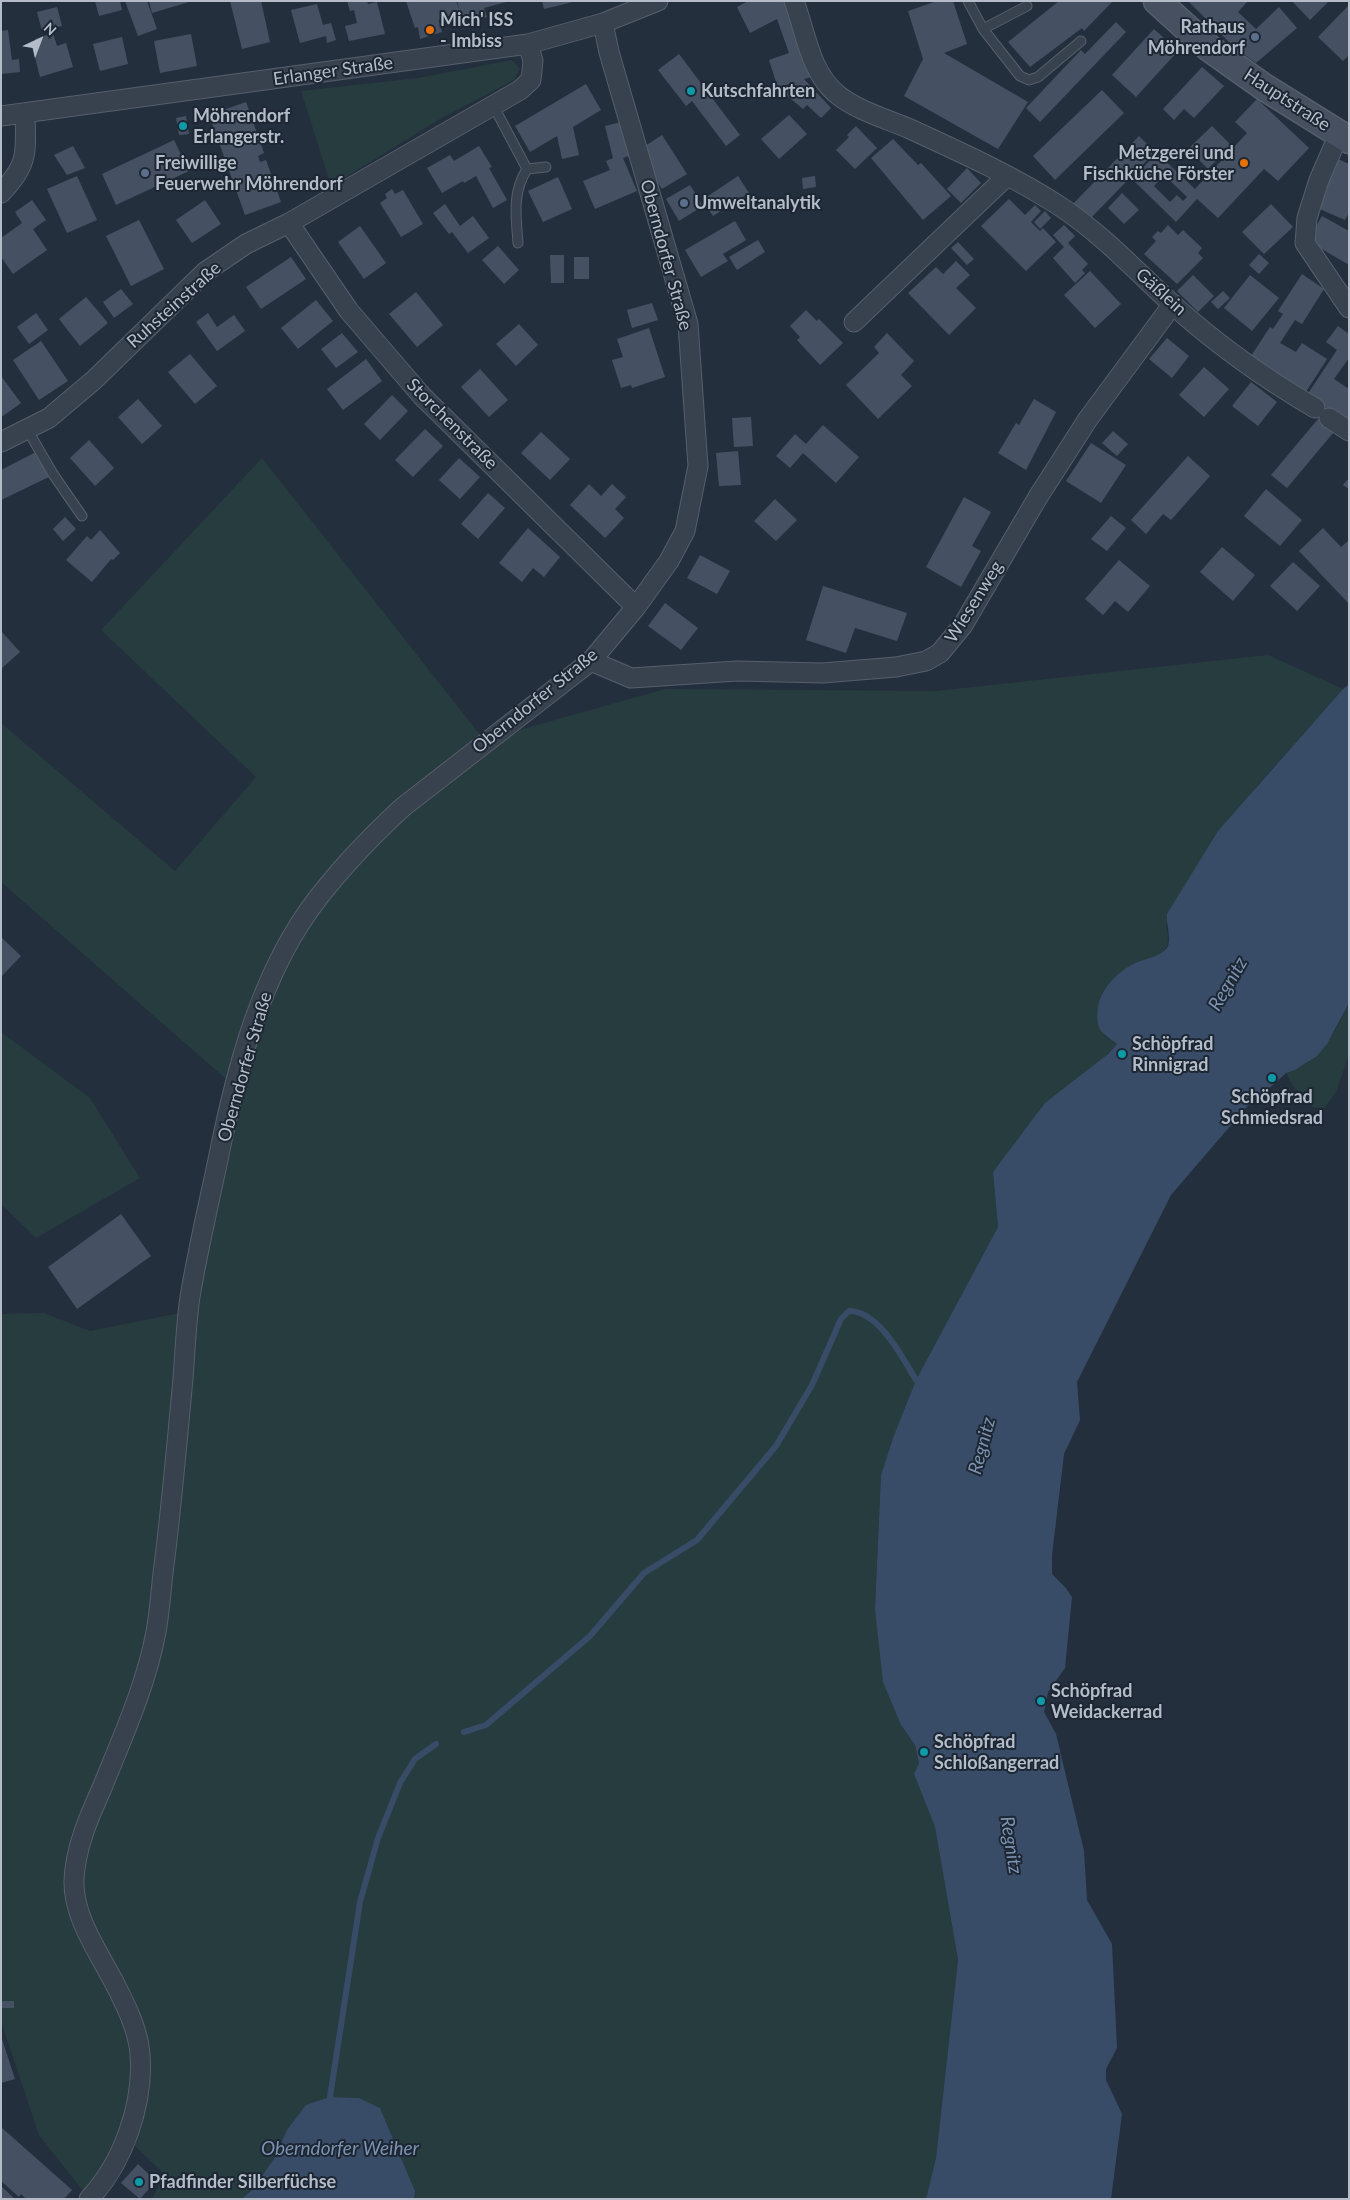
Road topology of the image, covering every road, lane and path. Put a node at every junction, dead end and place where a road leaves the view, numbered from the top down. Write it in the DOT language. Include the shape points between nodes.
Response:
graph roads {
  1 [pos="658,1"];
  2 [pos="794,1"];
  3 [pos="968,1"];
  4 [pos="1157,1"];
  5 [pos="1027,6"];
  6 [pos="603,24"];
  7 [pos="983,29"];
  8 [pos="1081,41"];
  9 [pos="528,44"];
  10 [pos="494,105"];
  11 [pos="25,114"];
  12 [pos="1,116"];
  13 [pos="1344,137"];
  14 [pos="546,168"];
  15 [pos="527,169"];
  16 [pos="1007,176"];
  17 [pos="1,193"];
  18 [pos="290,222"];
  19 [pos="518,243"];
  20 [pos="1173,304"];
  21 [pos="1349,308"];
  22 [pos="854,322"];
  23 [pos="27,429"];
  24 [pos="1349,431"];
  25 [pos="1,442"];
  26 [pos="82,516"];
  27 [pos="636,607"];
  28 [pos="591,661"];
  29 [pos="88,2199"];
  1 -- 6 [label="street, Erlanger Straße"];
  2 -- 16 [label="street, Gäßlein" via="814,62 826,83 839,96"];
  3 -- 7 [label="lane"];
  4 -- 13 [label="street, Hauptstraße" via="1208,48"];
  5 -- 7 [label="lane"];
  6 -- 9 [label="street, Erlanger Straße"];
  6 -- 27 [label="street, Oberndorfer Straße" via="688,324 698,466 685,531 670,561"];
  7 -- 8 [label="lane" via="1020,76 1029,80 1038,77"];
  9 -- 10 [label="street, Ruhsteinstraße" via="533,61 531,80"];
  9 -- 11 [label="street, Erlanger Straße"];
  10 -- 15 [label="lane"];
  10 -- 18 [label="street, Ruhsteinstraße"];
  11 -- 12 [label="street, Erlanger Straße"];
  11 -- 17 [label="street" via="26,154 15,178"];
  13 -- 21 [label="street" via="1319,180 1307,218 1305,243"];
  14 -- 15 [label="lane"];
  15 -- 19 [label="lane" via="519,182 516,202"];
  16 -- 20 [label="street, Gäßlein" via="1059,206"];
  16 -- 22 [label="street"];
  18 -- 23 [label="street, Ruhsteinstraße" via="246,244 206,272 94,380 49,418"];
  18 -- 27 [label="street, Storchenstraße" via="349,311 422,396"];
  20 -- 24 [label="street, Gäßlein" via="1234,355"];
  20 -- 28 [label="street, Wiesenweg" via="1088,419 963,626 940,653 926,661 896,667 823,673 737,671 630,678"];
  23 -- 25 [label="street, Ruhsteinstraße"];
  23 -- 26 [label="lane"];
  27 -- 28 [label="street, Oberndorfer Straße"];
  28 -- 29 [label="street, Oberndorfer Straße" via="379,829 301,922 278,962 255,1018 228,1110 190,1298 172,1506 156,1634 122,1738 82,1836 73,1882 88,1936 133,2021 140,2054 136,2100 127,2135 108,2174"];
}
